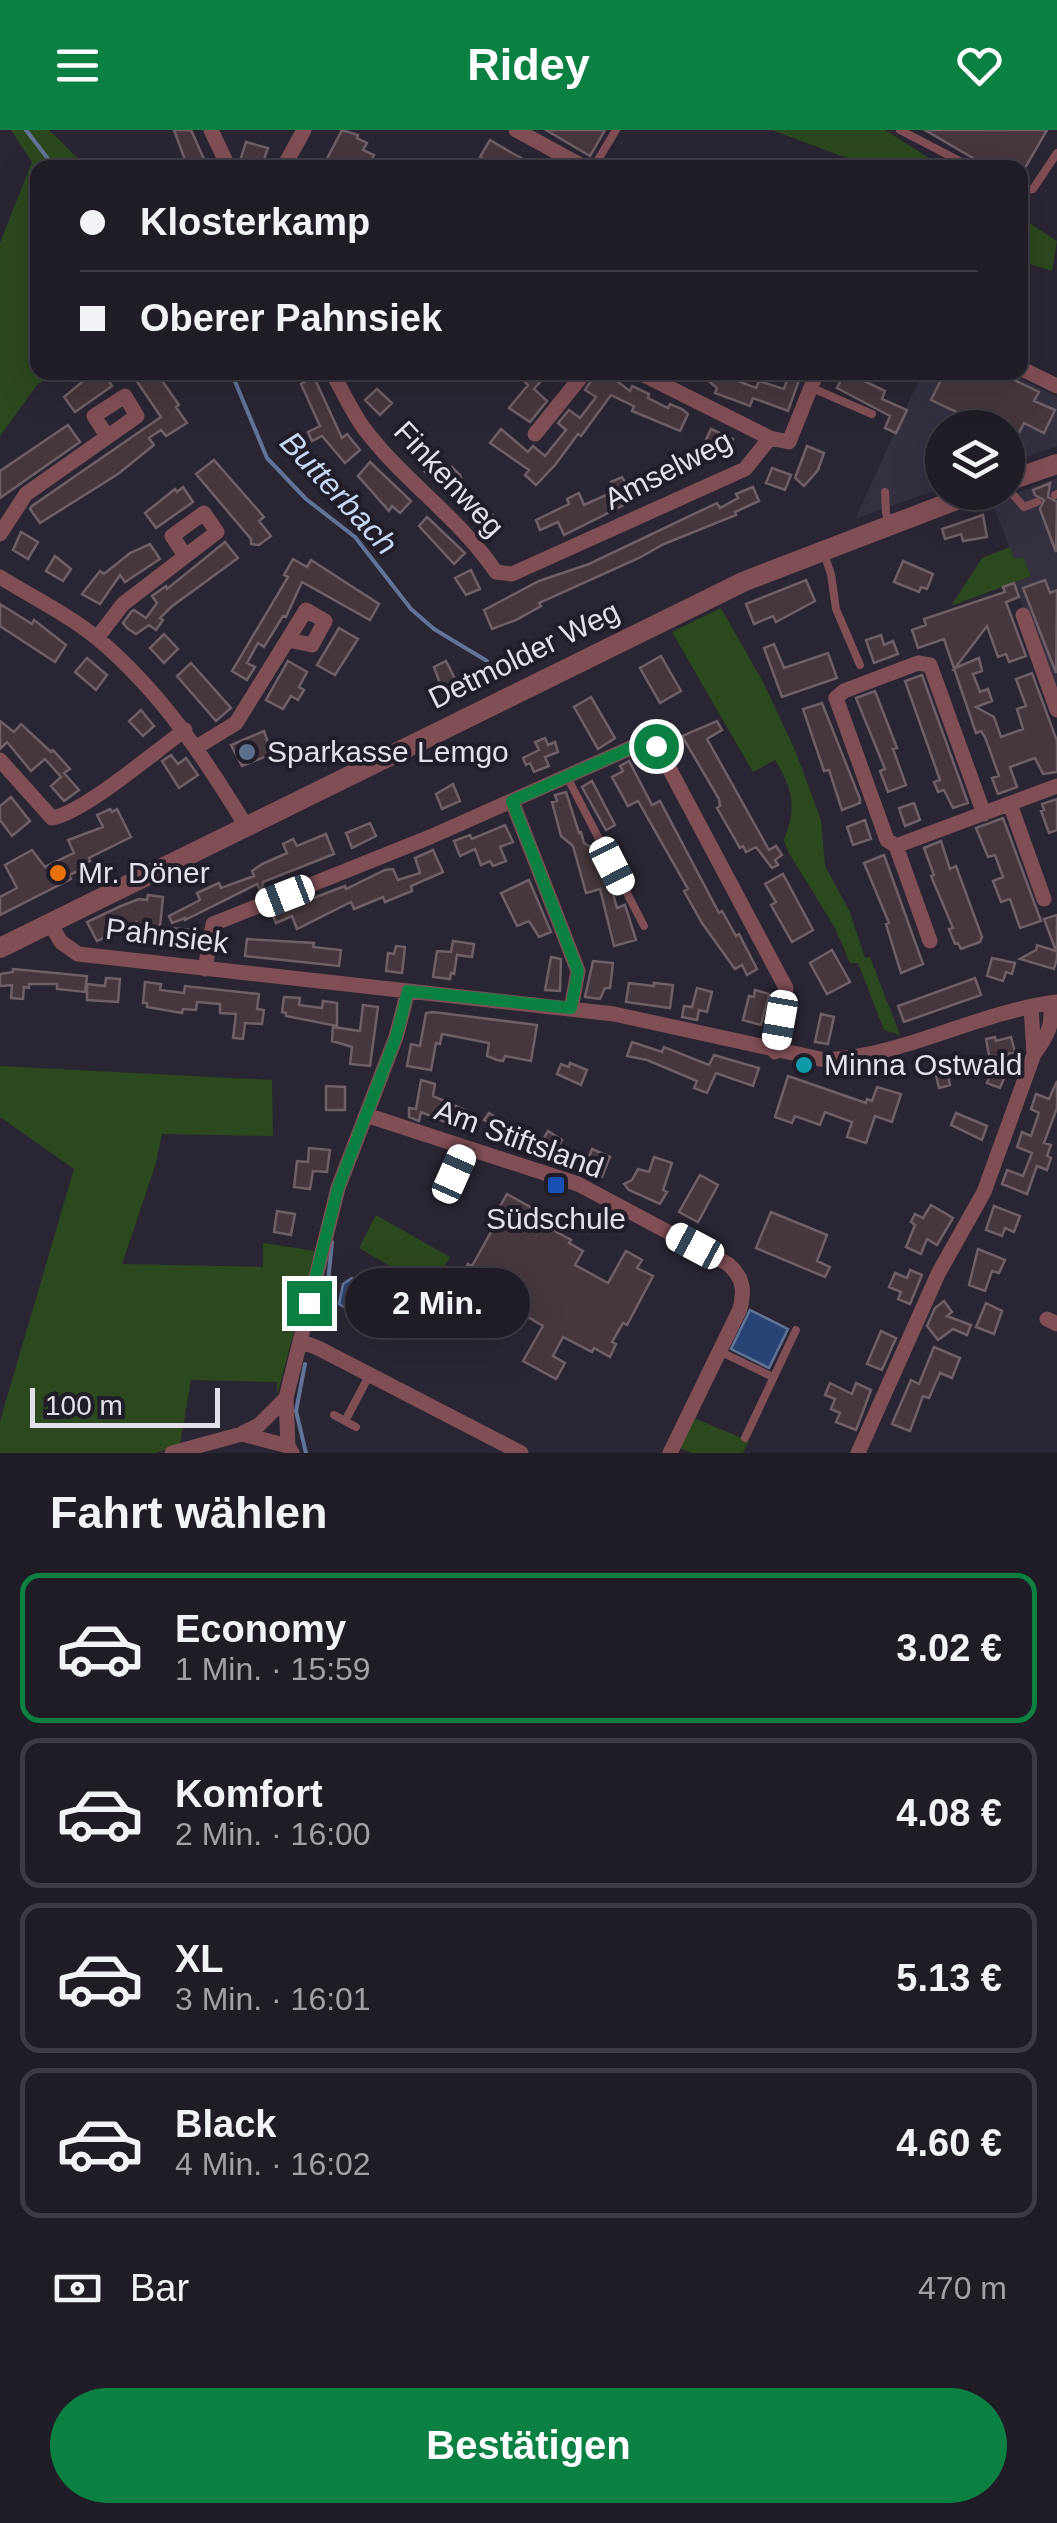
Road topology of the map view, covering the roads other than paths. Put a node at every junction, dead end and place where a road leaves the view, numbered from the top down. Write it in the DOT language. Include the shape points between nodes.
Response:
graph roads {
  1 [pos="212,130"];
  2 [pos="304,130"];
  3 [pos="516,130"];
  4 [pos="616,130"];
  5 [pos="900,130"];
  6 [pos="1057,153"];
  7 [pos="225,160"];
  8 [pos="287,160"];
  9 [pos="574,160"];
  10 [pos="595,160"];
  11 [pos="958,160"];
  12 [pos="1028,190"];
  13 [pos="1028,372"];
  14 [pos="337,380"];
  15 [pos="578,380"];
  16 [pos="654,380"];
  17 [pos="814,380"];
  18 [pos="1057,386"];
  19 [pos="872,414"];
  20 [pos="534,434"];
  21 [pos="107,436"];
  22 [pos="770,438"];
  23 [pos="1057,464"];
  24 [pos="1025,475"];
  25 [pos="885,492"];
  26 [pos="1037,502"];
  27 [pos="1025,506"];
  28 [pos="930,510"];
  29 [pos="890,525"];
  30 [pos="0,534"];
  31 [pos="823,550"];
  32 [pos="184,554"];
  33 [pos="496,572"];
  34 [pos="0,578"];
  35 [pos="1023,615"];
  36 [pos="96,638"];
  37 [pos="288,640"];
  38 [pos="860,665"];
  39 [pos="1057,710"];
  40 [pos="185,730"];
  41 [pos="198,746"];
  42 [pos="0,760"];
  43 [pos="566,775"];
  44 [pos="1057,786"];
  45 [pos="512,801"];
  46 [pos="1010,804"];
  47 [pos="984,814"];
  48 [pos="246,826"];
  49 [pos="896,846"];
  50 [pos="1044,899"];
  51 [pos="50,923"];
  52 [pos="644,926"];
  53 [pos="930,942"];
  54 [pos="0,948"];
  55 [pos="205,969"];
  56 [pos="408,991"];
  57 [pos="1054,1003"];
  58 [pos="1031,1007"];
  59 [pos="571,1008"];
  60 [pos="775,1052"];
  61 [pos="1034,1054"];
  62 [pos="366,1115"];
  63 [pos="466,1148"];
  64 [pos="449,1186"];
  65 [pos="962,1232"];
  66 [pos="963,1258"];
  67 [pos="796,1330"];
  68 [pos="300,1341"];
  69 [pos="719,1351"];
  70 [pos="370,1374"];
  71 [pos="773,1378"];
  72 [pos="286,1398"];
  73 [pos="334,1415"];
  74 [pos="345,1421"];
  75 [pos="356,1427"];
  76 [pos="242,1434"];
  77 [pos="745,1438"];
  78 [pos="290,1450"];
  79 [pos="172,1453"];
  80 [pos="521,1453"];
  81 [pos="670,1453"];
  82 [pos="858,1453"];
  1 -- 7 [label="street"];
  2 -- 8 [label="street"];
  3 -- 9 [label="street"];
  4 -- 10 [label="lane"];
  5 -- 11 [label="lane"];
  6 -- 12 [label="lane"];
  13 -- 18 [label="street"];
  14 -- 33 [label="street, Finkenweg" via="363,427"];
  15 -- 20 [label="street"];
  16 -- 22 [label="street"];
  17 -- 19 [label="lane"];
  17 -- 22 [label="street, Amselweg" via="788,442"];
  21 -- 30 [label="street" via="26,494"];
  22 -- 33 [label="street, Amselweg" via="745,469 512,574"];
  23 -- 24 [label="street"];
  25 -- 29 [label="lane"];
  26 -- 27 [label="lane"];
  28 -- 29 [label="street, Detmolder Weg"];
  29 -- 31 [label="street, Detmolder Weg"];
  31 -- 38 [label="lane" via="836,609"];
  31 -- 48 [label="street, Detmolder Weg" via="602,649"];
  32 -- 36 [label="street" via="123,604"];
  34 -- 36 [label="street"];
  35 -- 39 [label="street"];
  36 -- 40 [label="street"];
  37 -- 41 [label="street" via="236,723"];
  40 -- 41 [label="street"];
  40 -- 42 [label="street" via="52,818"];
  41 -- 48 [label="street"];
  43 -- 45 [label="street"];
  43 -- 52 [label="lane"];
  43 -- 60 [label="street" via="653,738 786,988"];
  44 -- 46 [label="street"];
  45 -- 55 [label="street" via="213,924"];
  45 -- 59 [label="street" via="578,971"];
  46 -- 47 [label="street"];
  46 -- 50 [label="street"];
  47 -- 49 [label="street"];
  47 -- 49 [label="street" via="936,675 918,663 836,698 887,840"];
  48 -- 51 [label="street, Detmolder Weg"];
  49 -- 53 [label="street"];
  51 -- 54 [label="street, Detmolder Weg"];
  51 -- 55 [label="street, Pahnsiek" via="78,954"];
  55 -- 56 [label="street, Pahnsiek"];
  56 -- 59 [label="street, Pahnsiek"];
  56 -- 62 [label="street"];
  57 -- 58 [label="street, Pahnsiek"];
  57 -- 61 [label="street" via="1046,1038"];
  58 -- 60 [label="street, Pahnsiek" via="860,1058"];
  58 -- 61 [label="street"];
  59 -- 60 [label="street, Pahnsiek"];
  61 -- 65 [label="street" via="984,1192"];
  62 -- 63 [label="street, Am Stiftsland"];
  62 -- 68 [label="street" via="338,1188"];
  63 -- 64 [label="lane"];
  63 -- 69 [label="street, Am Stiftsland" via="578,1184 728,1264 744,1296"];
  65 -- 66 [label="street"];
  65 -- 82 [label="street"];
  67 -- 71 [label="lane"];
  68 -- 70 [label="street"];
  68 -- 72 [label="street"];
  69 -- 71 [label="lane"];
  69 -- 81 [label="street, Am Stiftsland"];
  70 -- 74 [label="lane"];
  70 -- 80 [label="street"];
  71 -- 77 [label="lane"];
  72 -- 76 [label="street"];
  72 -- 78 [label="street"];
  73 -- 74 [label="lane"];
  74 -- 75 [label="lane"];
  76 -- 78 [label="street"];
  76 -- 79 [label="street"];
}
